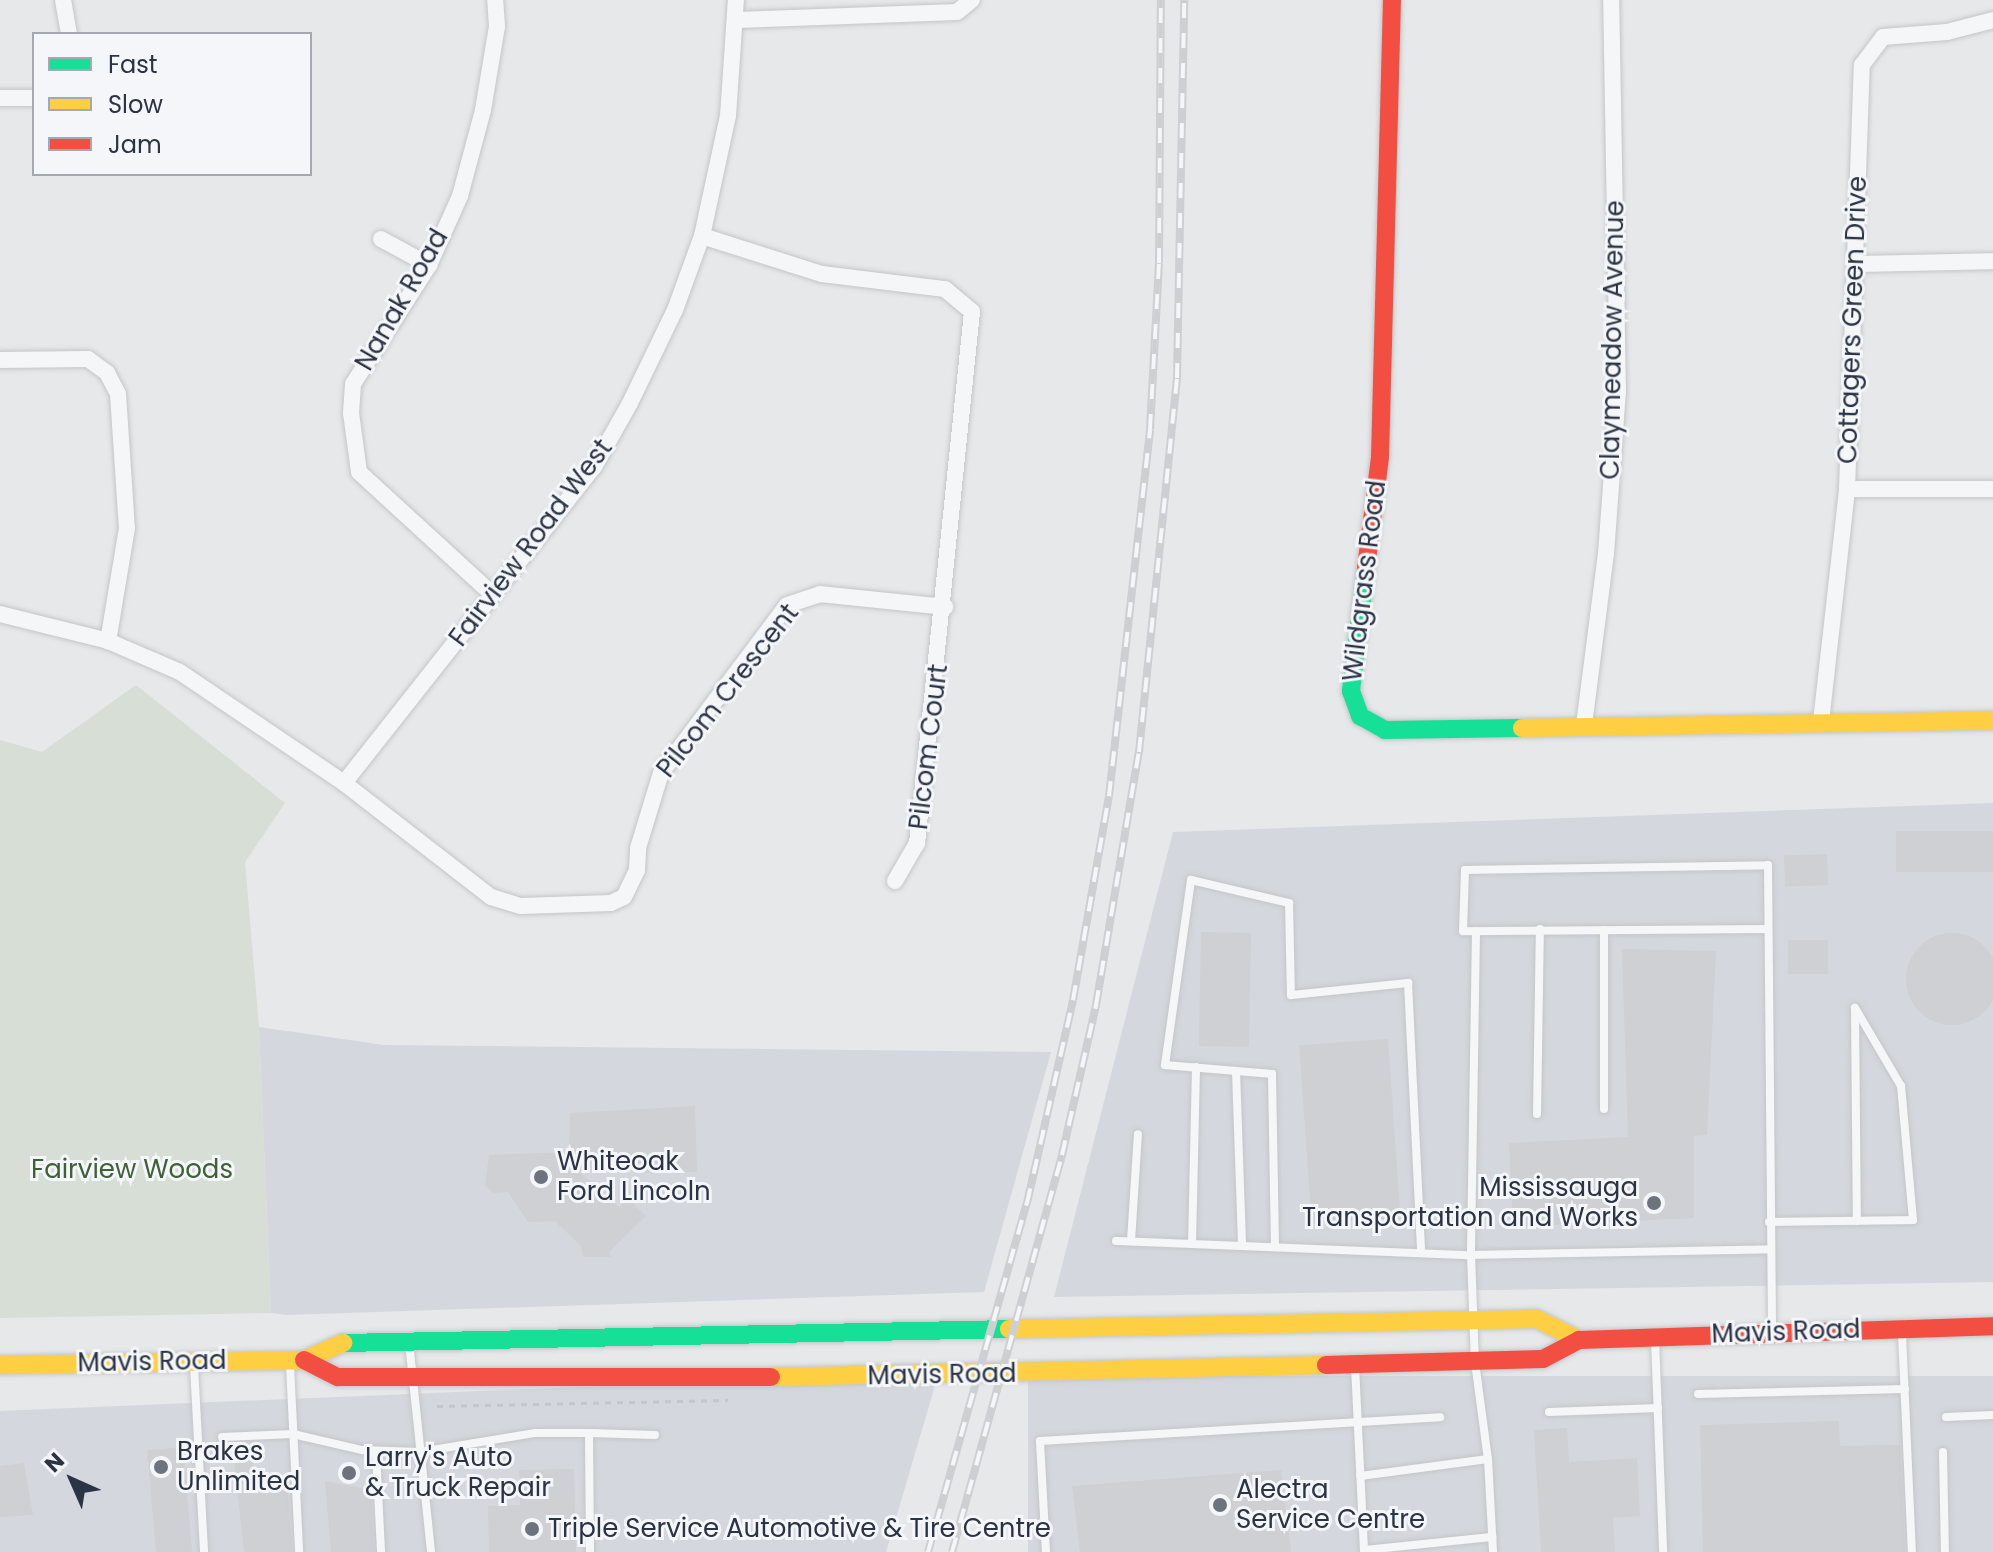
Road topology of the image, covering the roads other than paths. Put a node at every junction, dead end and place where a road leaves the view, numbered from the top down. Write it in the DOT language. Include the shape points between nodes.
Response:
graph roads {
  1 [pos="63,0"];
  2 [pos="495,0"];
  3 [pos="736,0"];
  4 [pos="972,0"];
  5 [pos="1392,0"];
  6 [pos="1611,0"];
  7 [pos="737,20"];
  8 [pos="1993,20"];
  9 [pos="69,32"];
  10 [pos="0,98"];
  11 [pos="32,98"];
  12 [pos="702,236"];
  13 [pos="381,239"];
  14 [pos="1993,261"];
  15 [pos="1855,264"];
  16 [pos="429,265"];
  17 [pos="0,360"];
  18 [pos="1847,489"];
  19 [pos="1993,489"];
  20 [pos="492,594"];
  21 [pos="945,607"];
  22 [pos="0,614"];
  23 [pos="108,641"];
  24 [pos="1993,721"];
  25 [pos="1821,722"];
  26 [pos="1584,725"];
  27 [pos="344,783"];
  28 [pos="895,881"];
  29 [pos="1540,929"];
  30 [pos="1765,929"];
  31 [pos="1604,930"];
  32 [pos="1476,931"];
  33 [pos="1196,1067"];
  34 [pos="1236,1071"];
  35 [pos="1604,1109"];
  36 [pos="1537,1114"];
  37 [pos="1138,1134"];
  38 [pos="1857,1221"];
  39 [pos="1769,1222"];
  40 [pos="1116,1241"];
  41 [pos="1131,1241"];
  42 [pos="1192,1244"];
  43 [pos="1242,1246"];
  44 [pos="1275,1247"];
  45 [pos="1770,1249"];
  46 [pos="1421,1253"];
  47 [pos="1471,1255"];
  48 [pos="1473,1320"];
  49 [pos="1993,1326"];
  50 [pos="1902,1329"];
  51 [pos="1772,1331"];
  52 [pos="1655,1338"];
  53 [pos="1579,1340"];
  54 [pos="409,1341"];
  55 [pos="297,1360"];
  56 [pos="194,1361"];
  57 [pos="1475,1362"];
  58 [pos="0,1365"];
  59 [pos="1355,1365"];
  60 [pos="411,1377"];
  61 [pos="1905,1389"];
  62 [pos="1698,1394"];
  63 [pos="1658,1408"];
  64 [pos="1549,1412"];
  65 [pos="1993,1415"];
  66 [pos="1440,1417"];
  67 [pos="1946,1417"];
  68 [pos="1357,1420"];
  69 [pos="589,1433"];
  70 [pos="293,1434"];
  71 [pos="655,1435"];
  72 [pos="222,1437"];
  73 [pos="376,1452"];
  74 [pos="420,1452"];
  75 [pos="1943,1452"];
  76 [pos="1488,1459"];
  77 [pos="1360,1476"];
  78 [pos="1492,1537"];
  79 [pos="1364,1551"];
  80 [pos="204,1552"];
  81 [pos="299,1552"];
  82 [pos="381,1552"];
  83 [pos="431,1552"];
  84 [pos="590,1552"];
  85 [pos="1046,1552"];
  86 [pos="1493,1552"];
  87 [pos="1663,1552"];
  88 [pos="1912,1552"];
  89 [pos="1945,1552"];
  1 -- 9 [label="street"];
  2 -- 16 [label="street, Nanak Road" via="497,26 483,110 460,196"];
  3 -- 7 [label="street, Fairview Road West"];
  4 -- 7 [label="street" via="957,12"];
  5 -- 26 [label="main road, Wildgrass Road" via="1380,457 1353,701 1366,722 1385,730"];
  6 -- 26 [label="street, Claymeadow Avenue" via="1618,392 1606,554"];
  7 -- 12 [label="street, Fairview Road West" via="728,116"];
  8 -- 15 [label="street, Cottagers Green Drive" via="1947,32 1883,37 1866,54 1860,75"];
  10 -- 11 [label="street"];
  12 -- 20 [label="street, Fairview Road West" via="675,310 594,467"];
  12 -- 21 [label="street" via="822,274 930,284 966,302 972,320"];
  13 -- 16 [label="street"];
  14 -- 15 [label="street"];
  15 -- 18 [label="street, Cottagers Green Drive"];
  16 -- 20 [label="street, Nanak Road" via="353,384 354,455 359,472"];
  17 -- 23 [label="street" via="88,359 107,373 118,394 127,528"];
  18 -- 19 [label="street"];
  18 -- 25 [label="street, Cottagers Green Drive"];
  20 -- 27 [label="street, Fairview Road West"];
  21 -- 27 [label="street, Pilcom Crescent" via="820,594 787,605 661,773 632,887 611,903 521,906 491,897"];
  21 -- 28 [label="street, Pilcom Court" via="917,843"];
  22 -- 23 [label="street, Pilcom Crescent"];
  23 -- 27 [label="street, Pilcom Crescent" via="180,672"];
  24 -- 25 [label="main road, Wildgrass Road"];
  25 -- 26 [label="main road, Wildgrass Road"];
  29 -- 31 [label="lane"];
  29 -- 32 [label="lane"];
  29 -- 36 [label="lane"];
  30 -- 31 [label="lane"];
  30 -- 32 [label="lane" via="1768,865 1465,870 1463,931"];
  30 -- 39 [label="lane"];
  31 -- 35 [label="lane"];
  32 -- 47 [label="lane"];
  33 -- 34 [label="lane"];
  33 -- 42 [label="lane"];
  33 -- 46 [label="lane" via="1165,1065 1191,880 1289,903 1291,995 1408,983"];
  34 -- 43 [label="lane"];
  34 -- 44 [label="lane" via="1272,1074"];
  37 -- 41 [label="lane"];
  38 -- 38 [label="lane" via="1913,1220 1901,1086 1855,1008"];
  38 -- 39 [label="lane"];
  39 -- 45 [label="lane"];
  40 -- 41 [label="lane"];
  41 -- 42 [label="lane"];
  42 -- 43 [label="lane"];
  43 -- 44 [label="lane"];
  44 -- 46 [label="lane"];
  45 -- 47 [label="lane"];
  45 -- 51 [label="lane"];
  46 -- 47 [label="lane"];
  47 -- 48 [label="lane"];
  48 -- 53 [label="main road, Mavis Road" via="1537,1319"];
  48 -- 54 [label="main road, Mavis Road"];
  48 -- 57 [label="lane"];
  49 -- 50 [label="main road, Mavis Road"];
  50 -- 51 [label="main road, Mavis Road"];
  50 -- 61 [label="lane"];
  51 -- 52 [label="main road, Mavis Road"];
  52 -- 53 [label="main road, Mavis Road"];
  52 -- 63 [label="lane"];
  53 -- 57 [label="main road, Mavis Road" via="1543,1359"];
  54 -- 55 [label="main road, Mavis Road" via="341,1343"];
  54 -- 60 [label="lane"];
  55 -- 56 [label="main road, Mavis Road"];
  55 -- 60 [label="main road, Mavis Road" via="338,1377"];
  55 -- 70 [label="lane"];
  56 -- 58 [label="main road, Mavis Road"];
  56 -- 80 [label="lane"];
  57 -- 59 [label="main road, Mavis Road"];
  57 -- 76 [label="lane"];
  59 -- 60 [label="main road, Mavis Road" via="879,1377"];
  59 -- 68 [label="lane"];
  60 -- 74 [label="lane"];
  61 -- 62 [label="lane"];
  61 -- 88 [label="lane"];
  63 -- 64 [label="lane"];
  63 -- 87 [label="lane"];
  65 -- 67 [label="lane"];
  66 -- 68 [label="lane"];
  68 -- 77 [label="lane"];
  68 -- 85 [label="lane" via="1040,1441"];
  69 -- 71 [label="lane"];
  69 -- 74 [label="lane" via="535,1433"];
  69 -- 84 [label="lane"];
  70 -- 72 [label="lane"];
  70 -- 73 [label="lane"];
  70 -- 81 [label="lane"];
  73 -- 74 [label="lane"];
  73 -- 82 [label="lane"];
  74 -- 83 [label="lane"];
  75 -- 89 [label="lane"];
  76 -- 77 [label="lane"];
  76 -- 78 [label="lane"];
  77 -- 79 [label="lane"];
  78 -- 79 [label="lane"];
  78 -- 86 [label="lane"];
}
